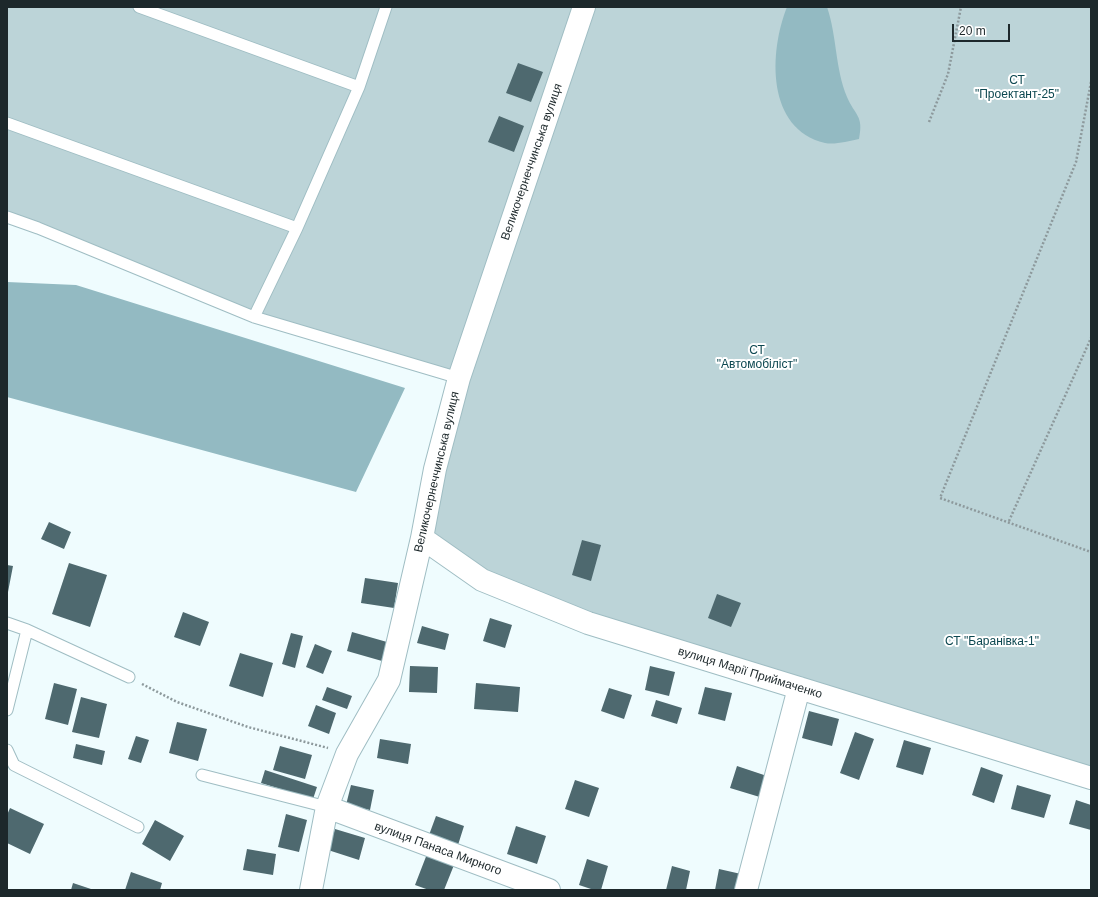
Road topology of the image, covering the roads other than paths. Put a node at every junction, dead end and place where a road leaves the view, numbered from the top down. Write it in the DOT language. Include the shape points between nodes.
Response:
graph roads {
  1 [pos="139,7"];
  2 [pos="386,7"];
  3 [pos="584,7"];
  4 [pos="359,87"];
  5 [pos="7,123"];
  6 [pos="7,217"];
  7 [pos="298,228"];
  8 [pos="254,317"];
  9 [pos="459,378"];
  10 [pos="422,538"];
  11 [pos="7,623"];
  12 [pos="27,630"];
  13 [pos="129,677"];
  14 [pos="799,688"];
  15 [pos="7,710"];
  16 [pos="7,750"];
  17 [pos="202,775"];
  18 [pos="1091,778"];
  19 [pos="328,807"];
  20 [pos="138,827"];
  21 [pos="311,890"];
  22 [pos="549,890"];
  23 [pos="746,890"];
  1 -- 4 [label="lane"];
  2 -- 4 [label="lane"];
  3 -- 9 [label="street, Великочернеччинська вулиця"];
  4 -- 7 [label="lane"];
  5 -- 7 [label="lane"];
  6 -- 8 [label="lane"];
  7 -- 8 [label="lane"];
  8 -- 9 [label="lane"];
  9 -- 10 [label="street, Великочернеччинська вулиця" via="435,469"];
  10 -- 14 [label="street, вулиця Марії Приймаченко" via="482,580 581,620"];
  10 -- 19 [label="street, Великочернеччинська вулиця" via="389,680 347,754"];
  11 -- 12 [label="lane"];
  12 -- 13 [label="lane"];
  12 -- 15 [label="lane"];
  14 -- 18 [label="street, вулиця Марії Приймаченко"];
  14 -- 23 [label="street"];
  16 -- 20 [label="lane" via="14,765"];
  17 -- 19 [label="lane"];
  19 -- 21 [label="street, Великочернеччинська вулиця"];
  19 -- 22 [label="street, вулиця Панаса Мирного"];
}
